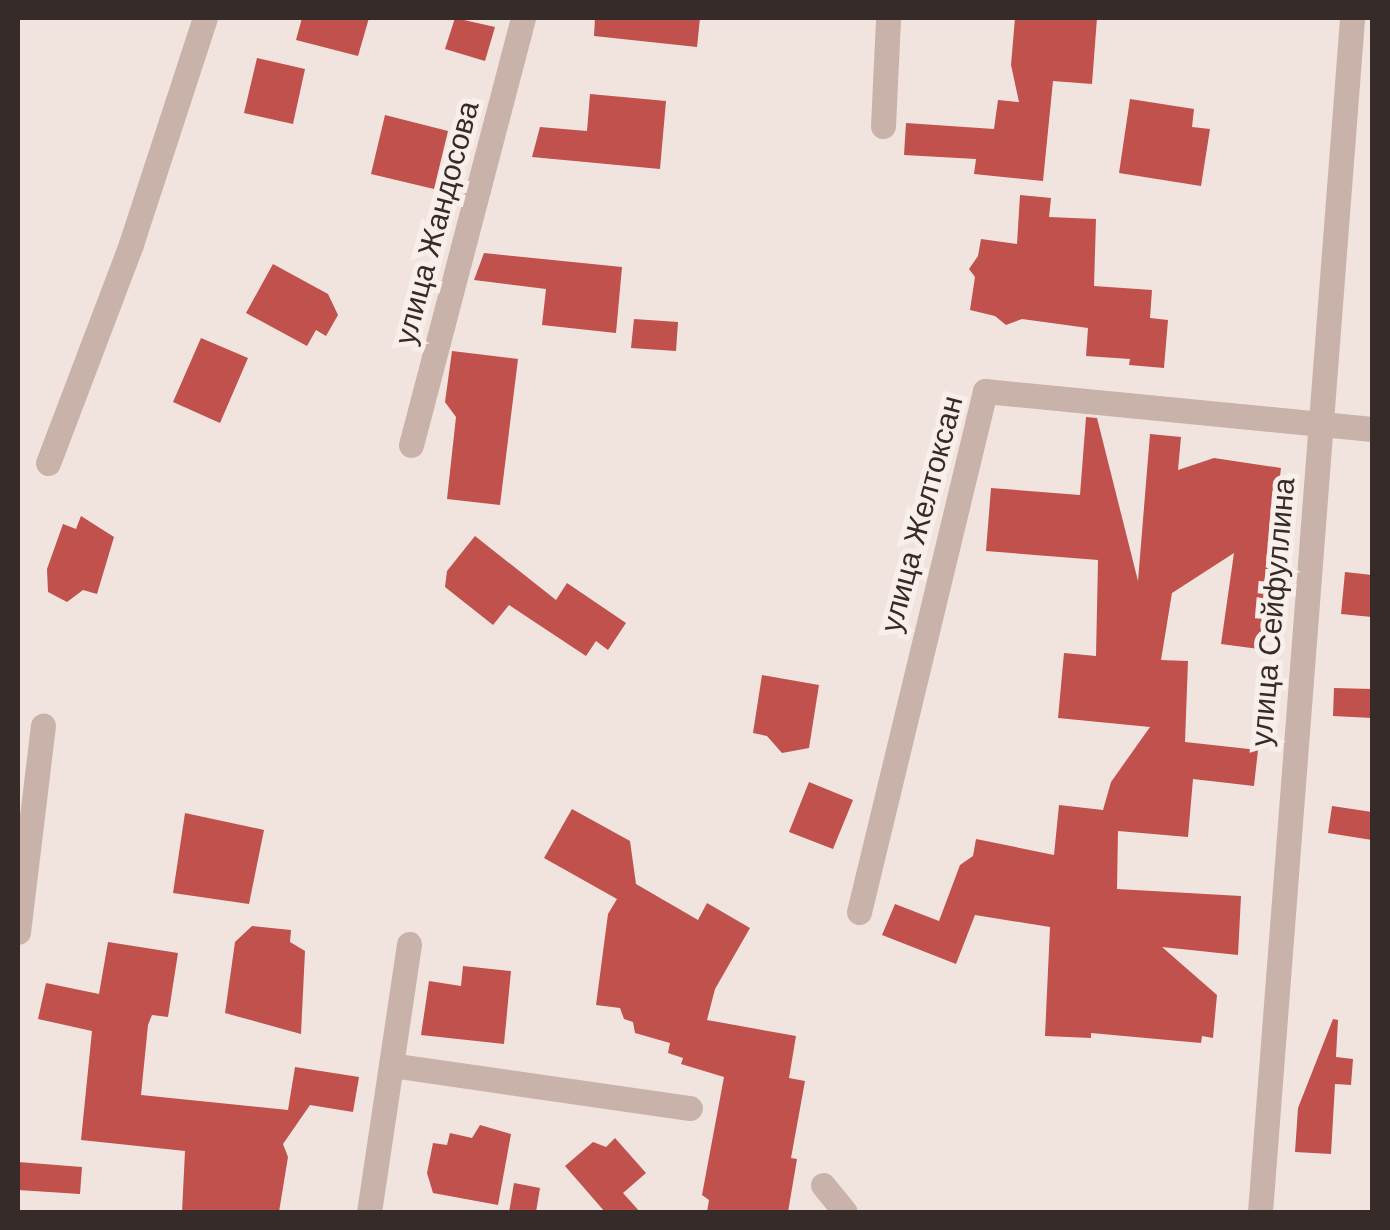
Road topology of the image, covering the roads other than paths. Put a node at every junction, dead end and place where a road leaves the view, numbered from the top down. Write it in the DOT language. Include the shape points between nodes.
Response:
graph roads {
  1 [pos="205,18"];
  2 [pos="523,18"];
  3 [pos="888,18"];
  4 [pos="1352,18"];
  5 [pos="883,126"];
  6 [pos="1322,425"];
  7 [pos="1372,429"];
  8 [pos="411,445"];
  9 [pos="48,463"];
  10 [pos="43,726"];
  11 [pos="859,912"];
  12 [pos="18,932"];
  13 [pos="409,944"];
  14 [pos="391,1066"];
  15 [pos="690,1108"];
  16 [pos="823,1185"];
  17 [pos="369,1212"];
  18 [pos="844,1212"];
  19 [pos="1260,1212"];
  1 -- 9 [label="street" via="131,244"];
  2 -- 8 [label="street, улица Жандосова"];
  3 -- 5 [label="street"];
  4 -- 6 [label="street, улица Сейфуллина"];
  6 -- 7 [label="street, улица Желтоксан"];
  6 -- 11 [label="street, улица Желтоксан" via="985,391"];
  6 -- 19 [label="street, улица Сейфуллина"];
  10 -- 12 [label="street"];
  13 -- 14 [label="street"];
  14 -- 15 [label="street"];
  14 -- 17 [label="street"];
  16 -- 18 [label="street"];
}
